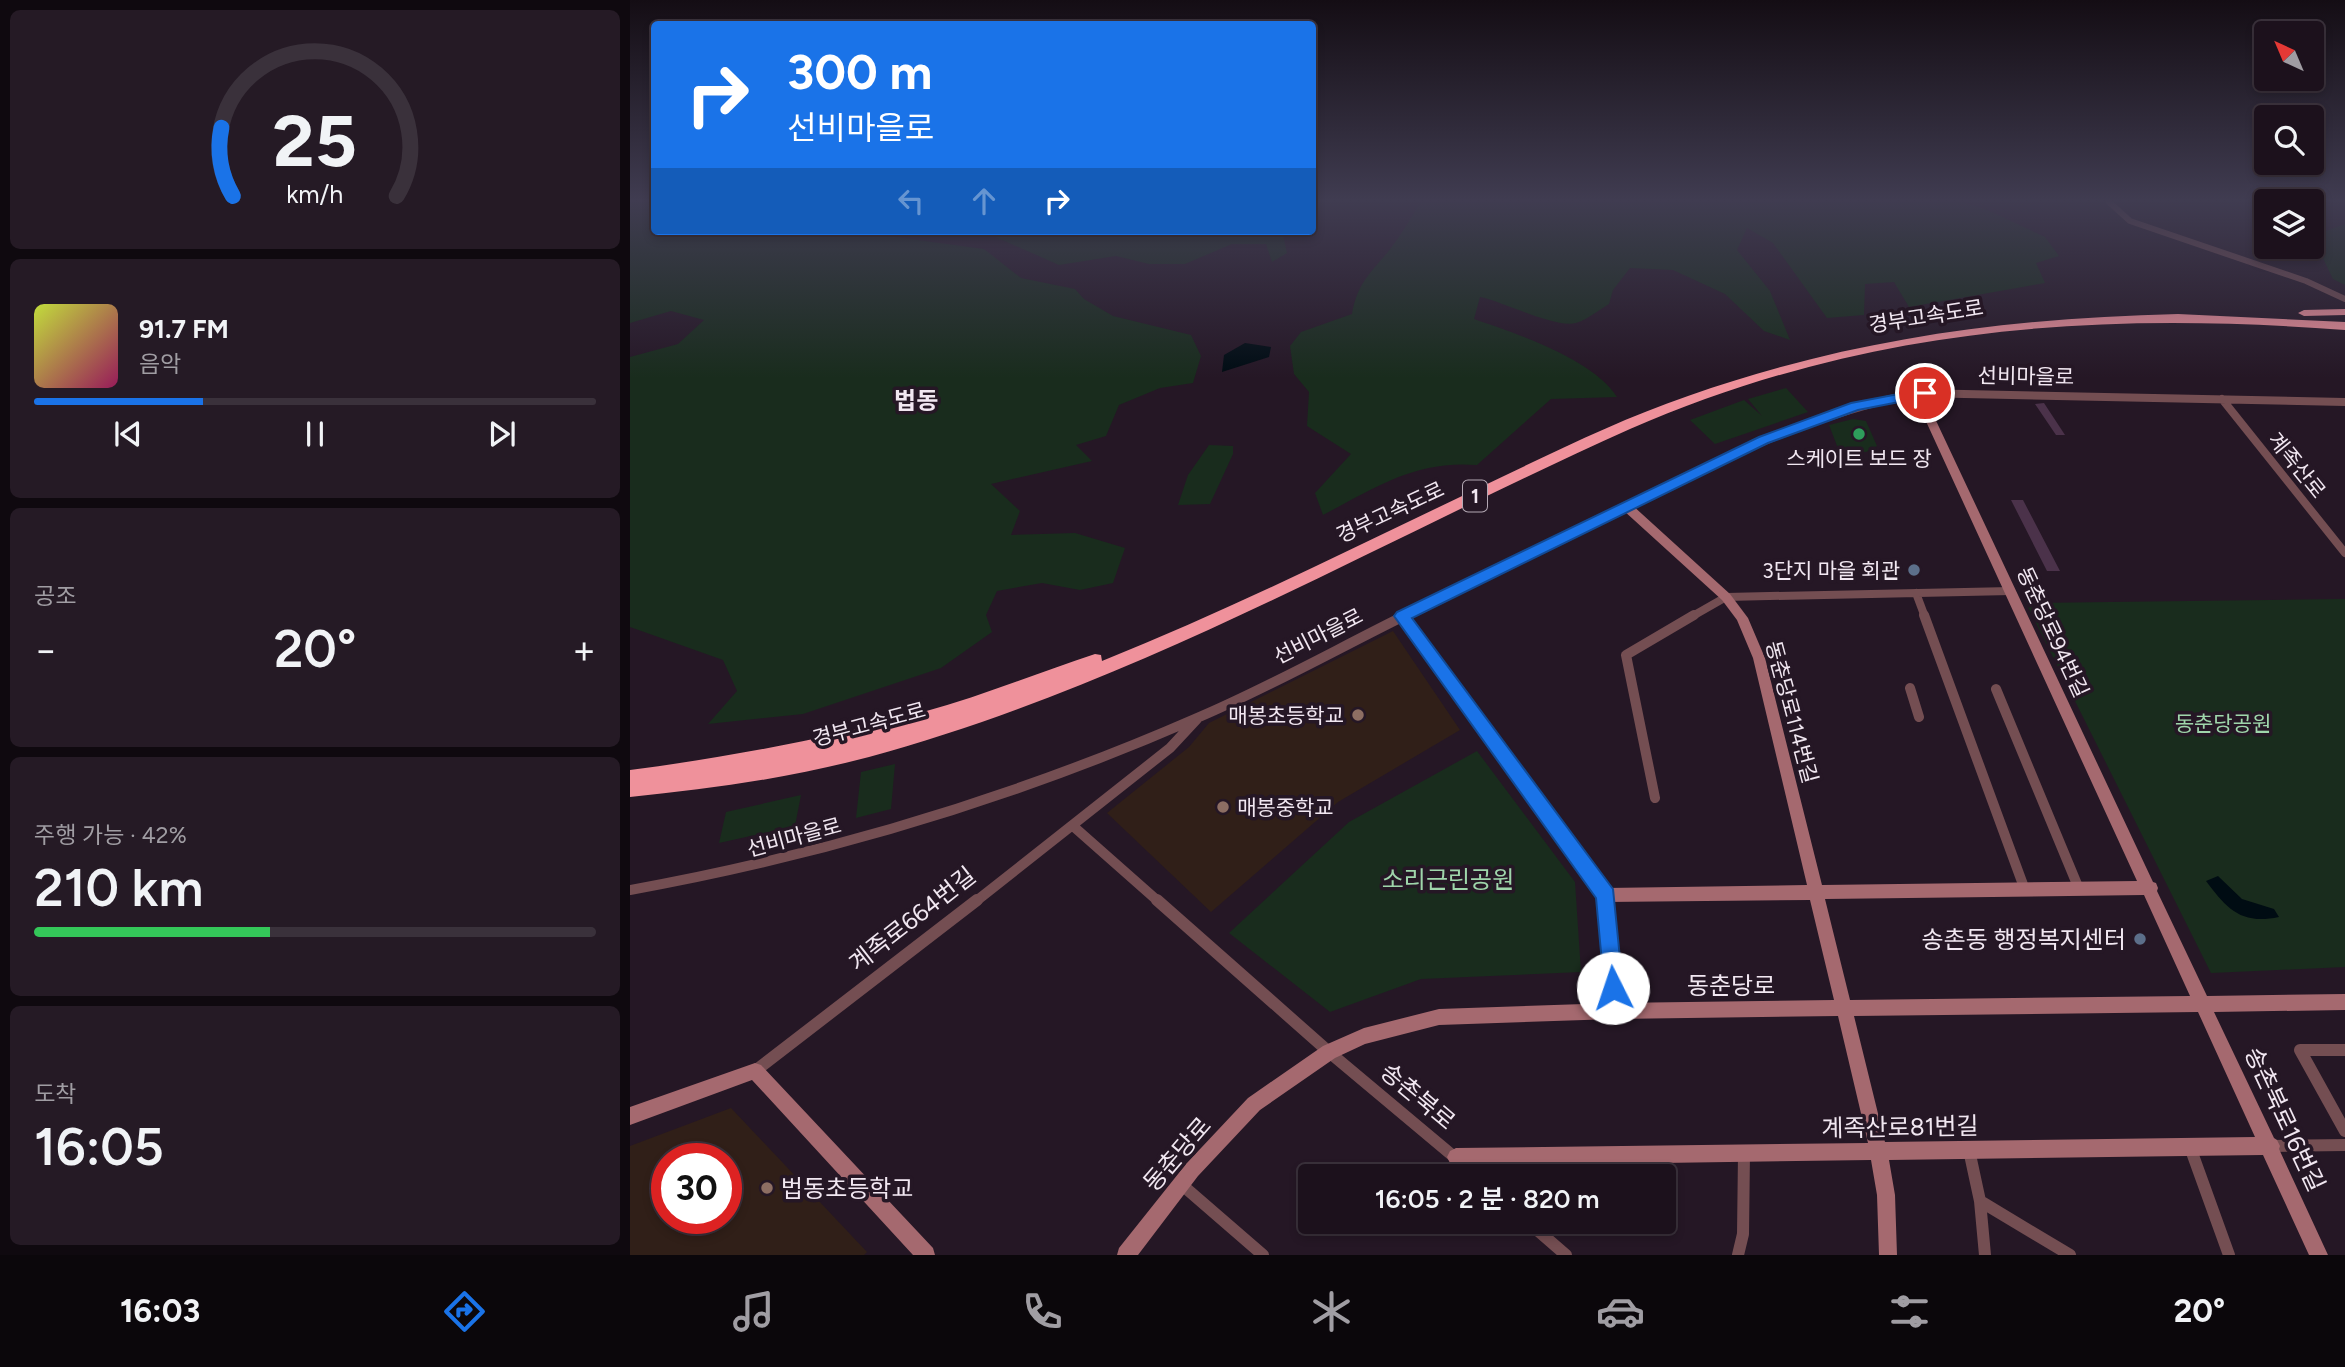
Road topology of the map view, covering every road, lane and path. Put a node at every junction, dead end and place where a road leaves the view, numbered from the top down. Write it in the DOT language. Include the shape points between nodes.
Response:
graph roads {
  1 [pos="2246,261"];
  2 [pos="2345,299"];
  3 [pos="2345,314"];
  4 [pos="2306,318"];
  5 [pos="2345,326"];
  6 [pos="1918,393"];
  7 [pos="2222,399"];
  8 [pos="2345,402"];
  9 [pos="1626,507"];
  10 [pos="2345,553"];
  11 [pos="2011,591"];
  12 [pos="1916,593"];
  13 [pos="1726,597"];
  14 [pos="1402,616"];
  15 [pos="1910,688"];
  16 [pos="1996,689"];
  17 [pos="1919,717"];
  18 [pos="1198,718"];
  19 [pos="630,778"];
  20 [pos="630,789"];
  21 [pos="1655,799"];
  22 [pos="1073,826"];
  23 [pos="2151,888"];
  24 [pos="2079,889"];
  25 [pos="630,890"];
  26 [pos="2025,890"];
  27 [pos="1818,892"];
  28 [pos="1606,895"];
  29 [pos="2345,1002"];
  30 [pos="2205,1004"];
  31 [pos="1846,1009"];
  32 [pos="1615,1011"];
  33 [pos="2345,1050"];
  34 [pos="1329,1052"];
  35 [pos="755,1071"];
  36 [pos="630,1116"];
  37 [pos="2345,1131"];
  38 [pos="2345,1145"];
  39 [pos="2271,1146"];
  40 [pos="2190,1147"];
  41 [pos="1969,1150"];
  42 [pos="1879,1152"];
  43 [pos="1744,1154"];
  44 [pos="1456,1157"];
  45 [pos="1464,1164"];
  46 [pos="1181,1184"];
  47 [pos="1980,1201"];
  48 [pos="1542,1234"];
  49 [pos="926,1255"];
  50 [pos="1126,1255"];
  51 [pos="1264,1255"];
  52 [pos="1566,1255"];
  53 [pos="1738,1255"];
  54 [pos="1888,1255"];
  55 [pos="1985,1255"];
  56 [pos="2070,1255"];
  57 [pos="2229,1255"];
  58 [pos="2319,1255"];
  1 -- 2 [label="street"];
  3 -- 4 [label="highway, 경부고속도로 / 1"];
  4 -- 5 [label="highway, 경부고속도로 / 1"];
  4 -- 19 [label="highway, 경부고속도로 / 1" via="2137,310 1993,319 1881,335 1773,362 1632,412 1116,652 1037,682 963,707 784,755"];
  4 -- 20 [label="highway, 경부고속도로 / 1" via="2057,320 1935,334 1832,355 1691,398 1124,660 1003,707 785,768"];
  6 -- 7 [label="street, 선비마을로"];
  6 -- 9 [label="street, 선비마을로" via="1855,406 1783,432"];
  6 -- 11 [label="main road, 동춘당로94번길"];
  7 -- 8 [label="street, 선비마을로"];
  7 -- 10 [label="street, 계족산로"];
  9 -- 13 [label="main road, 동춘당로114번길"];
  9 -- 14 [label="street, 선비마을로"];
  11 -- 12 [label="street"];
  11 -- 23 [label="main road, 동춘당로94번길"];
  12 -- 13 [label="street"];
  12 -- 26 [label="street"];
  13 -- 21 [label="street" via="1626,655"];
  13 -- 27 [label="main road, 동춘당로114번길" via="1742,618 1759,658"];
  14 -- 18 [label="street, 선비마을로"];
  14 -- 28 [label="street"];
  15 -- 17 [label="street"];
  16 -- 24 [label="street"];
  18 -- 22 [label="street, 계족로664번길" via="1170,748"];
  18 -- 25 [label="street, 선비마을로" via="856,841 756,868"];
  22 -- 34 [label="street, 송촌북로"];
  22 -- 35 [label="street, 계족로664번길"];
  23 -- 24 [label="main road"];
  23 -- 30 [label="main road, 동춘당로94번길"];
  24 -- 26 [label="main road"];
  26 -- 27 [label="main road"];
  27 -- 28 [label="main road"];
  27 -- 31 [label="main road, 동춘당로114번길"];
  28 -- 32 [label="street"];
  29 -- 30 [label="main road, 동춘당로"];
  30 -- 31 [label="main road, 동춘당로"];
  30 -- 39 [label="main road, 송촌북로16번길"];
  31 -- 32 [label="main road, 동춘당로"];
  31 -- 42 [label="main road, 동춘당로114번길"];
  32 -- 34 [label="main road, 동춘당로" via="1439,1017 1364,1036"];
  33 -- 37 [label="street" via="2300,1050"];
  34 -- 44 [label="street, 송촌북로"];
  34 -- 46 [label="main road, 동춘당로" via="1254,1104"];
  35 -- 36 [label="main road, 계족로664번길"];
  35 -- 49 [label="main road"];
  38 -- 39 [label="street, 계족산로81번길"];
  39 -- 40 [label="main road, 계족산로81번길"];
  39 -- 58 [label="main road, 송촌북로16번길"];
  40 -- 41 [label="main road, 계족산로81번길"];
  40 -- 57 [label="street"];
  41 -- 42 [label="main road, 계족산로81번길"];
  41 -- 47 [label="street"];
  42 -- 43 [label="main road, 계족산로81번길"];
  42 -- 54 [label="main road, 동춘당로114번길"];
  43 -- 44 [label="main road, 계족산로81번길"];
  43 -- 53 [label="street" via="1743,1234"];
  44 -- 45 [label="street, 송촌북로"];
  46 -- 50 [label="main road, 동춘당로"];
  46 -- 51 [label="street"];
  47 -- 55 [label="street"];
  47 -- 56 [label="street"];
  48 -- 52 [label="street"];
}
